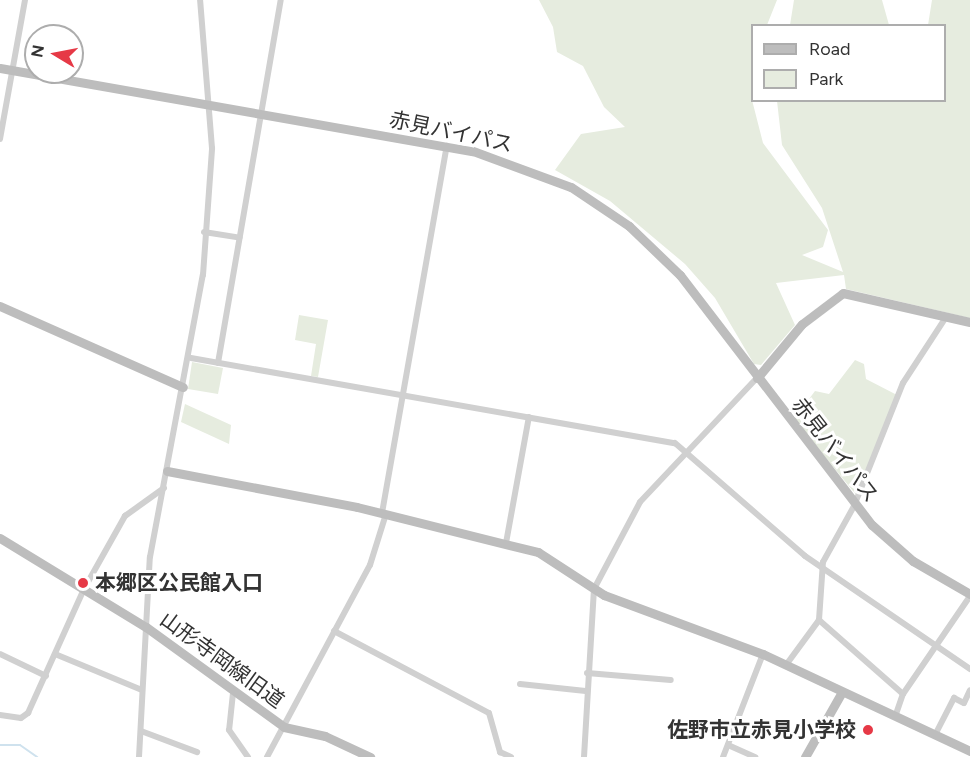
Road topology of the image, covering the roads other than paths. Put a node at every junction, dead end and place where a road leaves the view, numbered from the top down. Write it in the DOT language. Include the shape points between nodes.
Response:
graph roads {
  1 [pos="25,0"];
  2 [pos="200,0"];
  3 [pos="280,0"];
  4 [pos="0,68"];
  5 [pos="12,70"];
  6 [pos="211,105"];
  7 [pos="262,114"];
  8 [pos="0,139"];
  9 [pos="447,146"];
  10 [pos="204,232"];
  11 [pos="240,238"];
  12 [pos="0,306"];
  13 [pos="946,317"];
  14 [pos="970,322"];
  15 [pos="191,357"];
  16 [pos="218,363"];
  17 [pos="757,378"];
  18 [pos="183,387"];
  19 [pos="403,394"];
  20 [pos="528,417"];
  21 [pos="686,452"];
  22 [pos="166,471"];
  23 [pos="164,488"];
  24 [pos="854,507"];
  25 [pos="384,514"];
  26 [pos="0,538"];
  27 [pos="506,543"];
  28 [pos="823,568"];
  29 [pos="84,589"];
  30 [pos="594,589"];
  31 [pos="970,595"];
  32 [pos="819,620"];
  33 [pos="146,627"];
  34 [pos="334,631"];
  35 [pos="936,646"];
  36 [pos="0,654"];
  37 [pos="55,654"];
  38 [pos="764,654"];
  39 [pos="786,665"];
  40 [pos="970,669"];
  41 [pos="587,673"];
  42 [pos="46,676"];
  43 [pos="671,680"];
  44 [pos="520,684"];
  45 [pos="142,690"];
  46 [pos="970,690"];
  47 [pos="586,691"];
  48 [pos="842,692"];
  49 [pos="233,693"];
  50 [pos="903,694"];
  51 [pos="0,715"];
  52 [pos="895,717"];
  53 [pos="284,727"];
  54 [pos="141,731"];
  55 [pos="935,735"];
  56 [pos="728,745"];
  57 [pos="197,752"];
  58 [pos="970,752"];
  59 [pos="139,757"];
  60 [pos="248,757"];
  61 [pos="267,757"];
  62 [pos="370,757"];
  63 [pos="508,757"];
  64 [pos="584,757"];
  65 [pos="723,757"];
  66 [pos="755,757"];
  67 [pos="805,757"];
  1 -- 5 [label="street"];
  2 -- 6 [label="street"];
  3 -- 7 [label="street"];
  4 -- 5 [label="street, 赤見バイパス"];
  5 -- 6 [label="street, 赤見バイパス"];
  5 -- 8 [label="street"];
  6 -- 7 [label="street, 赤見バイパス"];
  6 -- 10 [label="street"];
  7 -- 9 [label="street, 赤見バイパス"];
  7 -- 11 [label="street"];
  9 -- 17 [label="street, 赤見バイパス" via="531,169 609,211 680,275"];
  9 -- 19 [label="street"];
  10 -- 11 [label="street"];
  10 -- 15 [label="street"];
  11 -- 16 [label="street"];
  12 -- 18 [label="street"];
  13 -- 14 [label="street"];
  13 -- 17 [label="street" via="843,292 802,324"];
  13 -- 24 [label="street" via="903,383"];
  15 -- 16 [label="street"];
  15 -- 18 [label="street"];
  16 -- 19 [label="street"];
  17 -- 21 [label="street"];
  17 -- 24 [label="street, 赤見バイパス"];
  18 -- 22 [label="street"];
  19 -- 20 [label="street"];
  19 -- 25 [label="street"];
  20 -- 21 [label="street" via="675,443"];
  20 -- 27 [label="street"];
  21 -- 28 [label="street"];
  21 -- 30 [label="street" via="625,524"];
  22 -- 23 [label="street"];
  22 -- 25 [label="street"];
  23 -- 29 [label="street" via="130,509"];
  23 -- 33 [label="street" via="150,557"];
  24 -- 28 [label="street"];
  24 -- 31 [label="street, 赤見バイパス" via="898,550"];
  25 -- 27 [label="street"];
  25 -- 34 [label="street" via="370,565"];
  26 -- 29 [label="street, 山形寺岡線旧道"];
  27 -- 30 [label="street" via="538,552"];
  28 -- 32 [label="street"];
  28 -- 35 [label="street"];
  29 -- 33 [label="street, 山形寺岡線旧道"];
  29 -- 37 [label="street"];
  30 -- 38 [label="street"];
  30 -- 41 [label="street"];
  31 -- 35 [label="street"];
  32 -- 39 [label="street"];
  32 -- 50 [label="street"];
  33 -- 45 [label="street"];
  33 -- 49 [label="street, 山形寺岡線旧道"];
  34 -- 53 [label="street"];
  34 -- 63 [label="street" via="489,713"];
  35 -- 40 [label="street"];
  35 -- 50 [label="street"];
  36 -- 42 [label="street"];
  37 -- 42 [label="street"];
  37 -- 45 [label="street"];
  38 -- 39 [label="street"];
  38 -- 56 [label="street"];
  39 -- 48 [label="street"];
  41 -- 43 [label="street"];
  41 -- 47 [label="street"];
  42 -- 51 [label="street" via="28,713 21,718"];
  44 -- 47 [label="street"];
  45 -- 54 [label="street"];
  46 -- 55 [label="street" via="964,703 954,698"];
  47 -- 64 [label="street"];
  48 -- 52 [label="street"];
  48 -- 67 [label="street"];
  49 -- 53 [label="street, 山形寺岡線旧道"];
  49 -- 60 [label="street" via="229,730"];
  50 -- 52 [label="street"];
  52 -- 55 [label="street"];
  53 -- 61 [label="street"];
  53 -- 62 [label="street, 山形寺岡線旧道" via="325,736"];
  54 -- 57 [label="street"];
  54 -- 59 [label="street"];
  55 -- 58 [label="street"];
  56 -- 65 [label="street"];
  56 -- 66 [label="street"];
}
